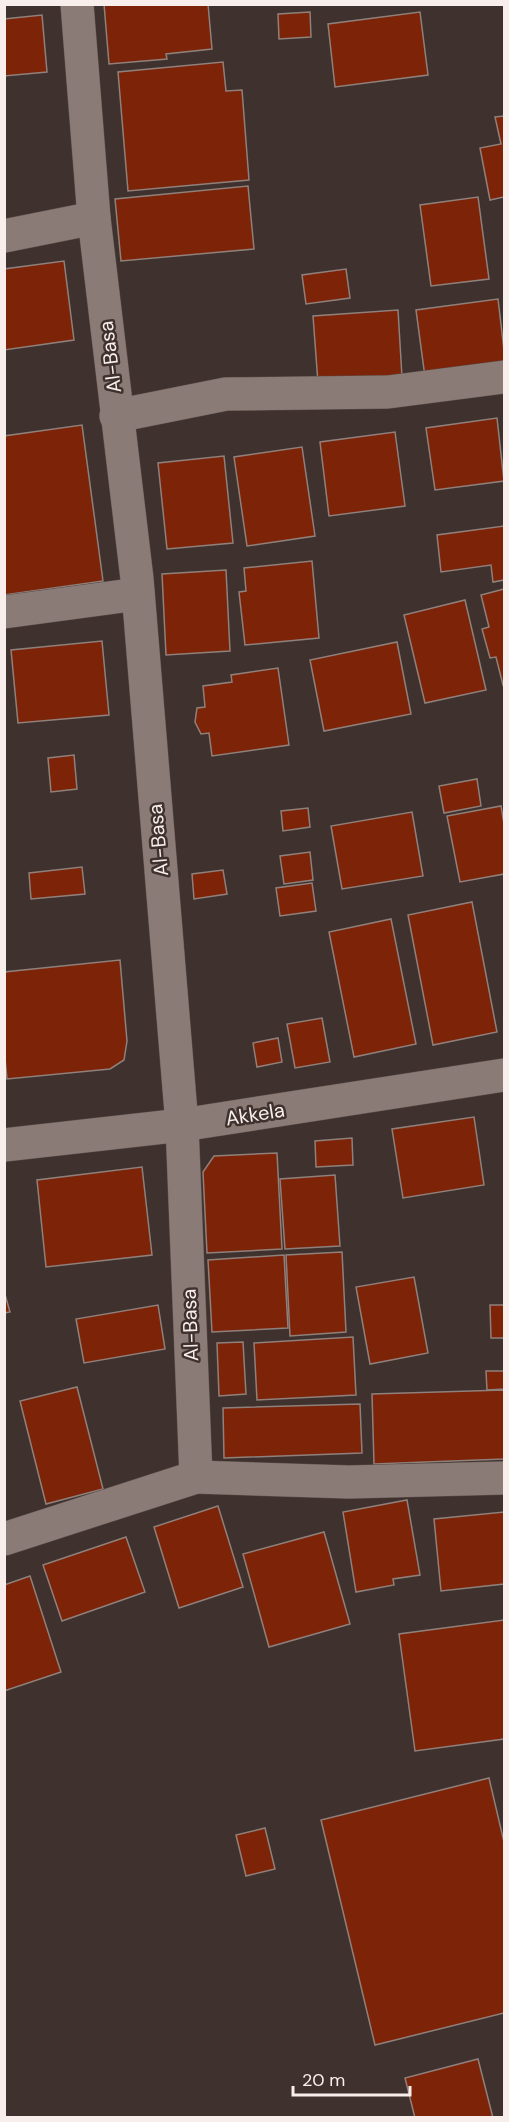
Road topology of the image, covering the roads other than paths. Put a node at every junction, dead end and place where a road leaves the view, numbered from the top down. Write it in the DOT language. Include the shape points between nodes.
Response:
graph roads {
  1 [pos="76,4"];
  2 [pos="94,218"];
  3 [pos="4,236"];
  4 [pos="504,377"];
  5 [pos="117,416"];
  6 [pos="138,594"];
  7 [pos="4,612"];
  8 [pos="504,1075"];
  9 [pos="182,1125"];
  10 [pos="4,1145"];
  11 [pos="196,1477"];
  12 [pos="504,1478"];
  13 [pos="4,1539"];
  1 -- 2 [label="street, Al-Basa"];
  2 -- 3 [label="street"];
  2 -- 5 [label="street, Al-Basa"];
  4 -- 5 [label="street" via="388,392 226,394"];
  5 -- 6 [label="street, Al-Basa"];
  6 -- 7 [label="street"];
  6 -- 9 [label="street, Al-Basa"];
  8 -- 9 [label="street, Akkela"];
  9 -- 10 [label="street, Akkela"];
  9 -- 11 [label="street, Al-Basa"];
  11 -- 12 [label="street" via="349,1482"];
  11 -- 13 [label="street"];
}
